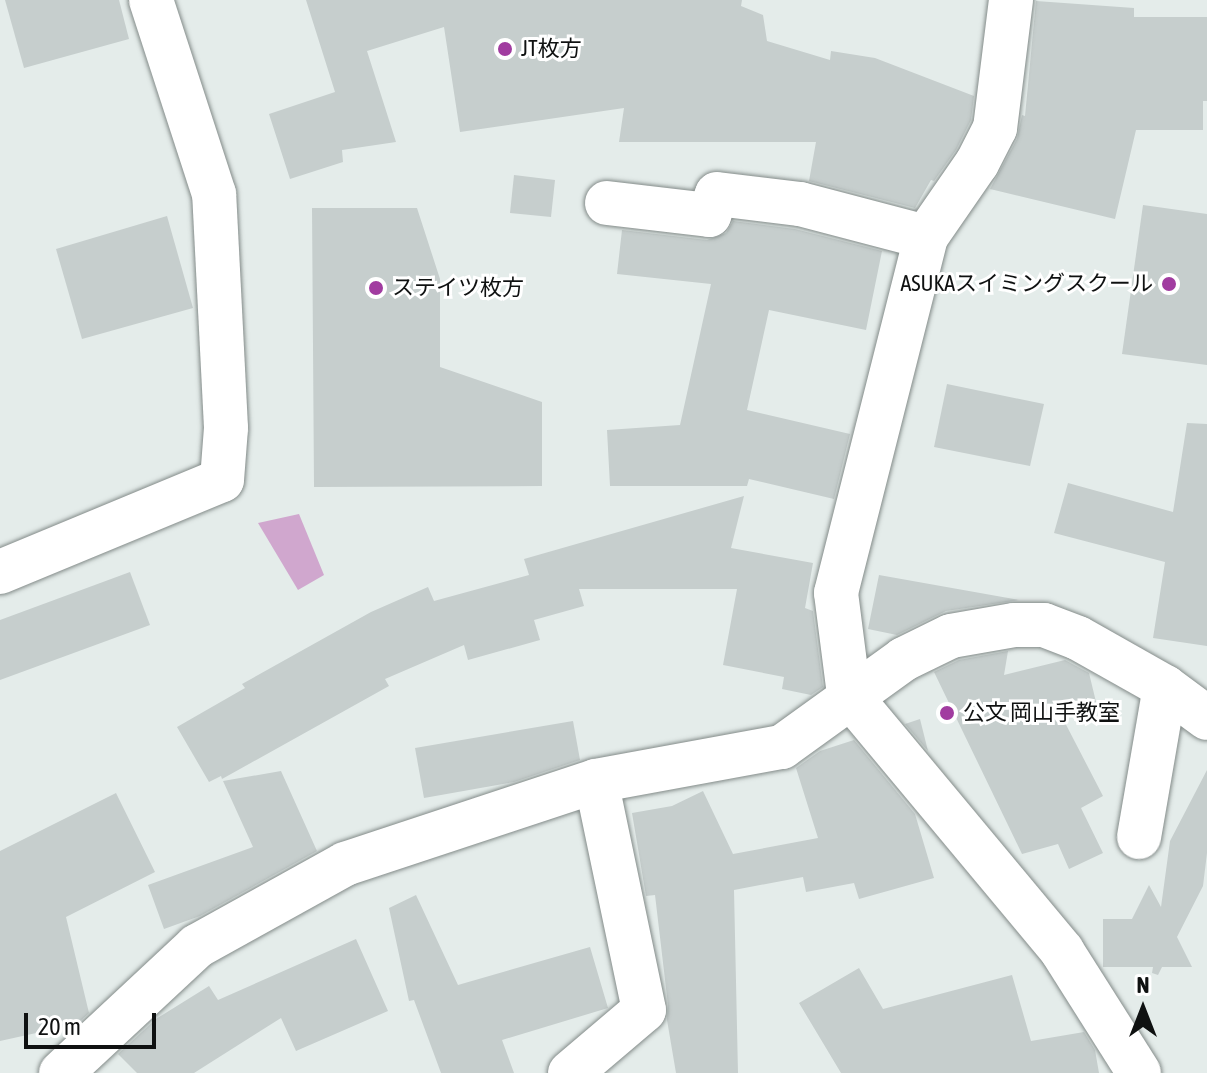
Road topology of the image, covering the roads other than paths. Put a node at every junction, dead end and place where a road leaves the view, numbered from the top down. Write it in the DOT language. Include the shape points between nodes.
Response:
graph roads {
  1 [pos="151,0"];
  2 [pos="1011,0"];
  3 [pos="607,203"];
  4 [pos="926,237"];
  5 [pos="0,572"];
  6 [pos="1165,687"];
  7 [pos="849,695"];
  8 [pos="1207,718"];
  9 [pos="596,781"];
  10 [pos="1139,837"];
  11 [pos="612,1058"];
  12 [pos="61,1073"];
  13 [pos="570,1073"];
  14 [pos="1139,1073"];
  1 -- 5 [label="street" via="214,194 226,428 222,480"];
  2 -- 4 [label="street" via="995,128"];
  3 -- 4 [label="street" via="709,215 717,194 800,204"];
  4 -- 7 [label="street" via="836,593"];
  6 -- 7 [label="street" via="1078,638 1044,625 1014,625 951,636"];
  6 -- 8 [label="street"];
  6 -- 10 [label="street"];
  7 -- 9 [label="street" via="782,747"];
  7 -- 14 [label="street" via="1062,951"];
  9 -- 11 [label="street" via="644,1010"];
  9 -- 12 [label="street" via="345,864 197,946"];
  11 -- 13 [label="street"];
}
